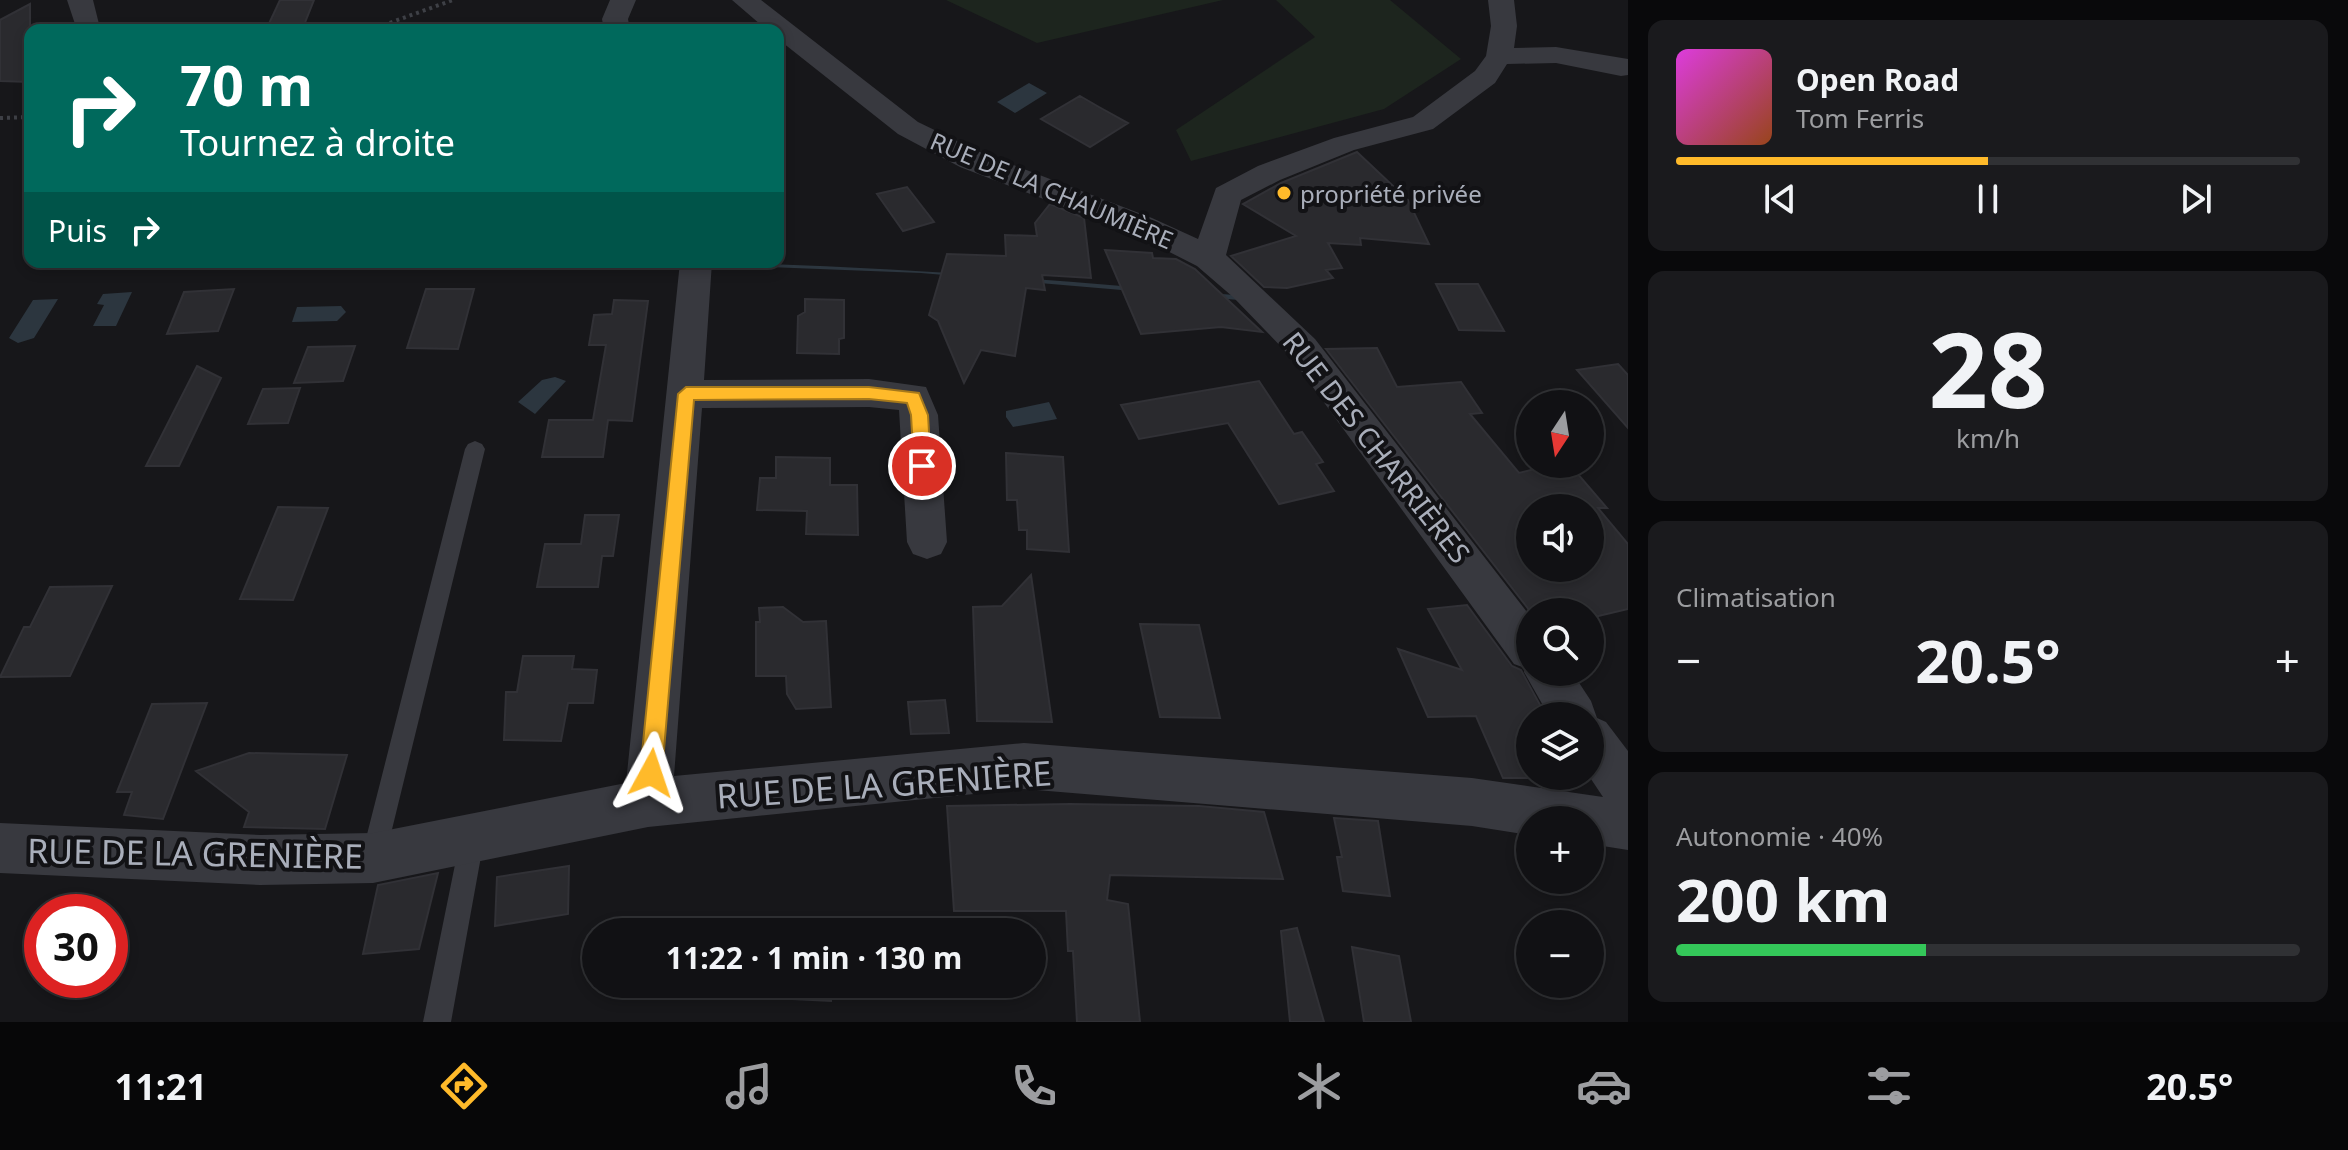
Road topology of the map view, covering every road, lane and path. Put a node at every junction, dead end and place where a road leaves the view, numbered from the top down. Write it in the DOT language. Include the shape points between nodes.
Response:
graph roads {
  1 [pos="453,0"];
  2 [pos="623,0"];
  3 [pos="745,0"];
  4 [pos="1501,0"];
  5 [pos="387,24"];
  6 [pos="617,24"];
  7 [pos="776,24"];
  8 [pos="784,31"];
  9 [pos="1499,56"];
  10 [pos="1626,69"];
  11 [pos="24,117"];
  12 [pos="0,118"];
  13 [pos="1209,258"];
  14 [pos="695,268"];
  15 [pos="686,394"];
  16 [pos="475,449"];
  17 [pos="927,542"];
  18 [pos="1516,631"];
  19 [pos="1604,758"];
  20 [pos="1628,791"];
  21 [pos="648,803"];
  22 [pos="1628,825"];
  23 [pos="472,840"];
  24 [pos="0,848"];
  25 [pos="373,858"];
  26 [pos="437,1022"];
  1 -- 5 [label="path"];
  2 -- 6 [label="street"];
  3 -- 7 [label="street, RUE DE LA CHAUMIÈRE"];
  4 -- 9 [label="street"];
  8 -- 13 [label="street, RUE DE LA CHAUMIÈRE" via="908,128 971,160 1141,225"];
  9 -- 10 [label="street" via="1556,55"];
  9 -- 13 [label="street" via="1485,77 1423,123 1344,144 1227,195"];
  11 -- 12 [label="path"];
  13 -- 18 [label="street, RUE DES CHARRIÈRES" via="1303,348"];
  14 -- 15 [label="street"];
  15 -- 17 [label="street" via="913,397 919,415"];
  15 -- 21 [label="street"];
  16 -- 25 [label="lane"];
  19 -- 20 [label="street"];
  21 -- 22 [label="street, RUE DE LA GRENIÈRE" via="1024,766 1472,802"];
  21 -- 23 [label="street, RUE DE LA GRENIÈRE"];
  23 -- 25 [label="street, RUE DE LA GRENIÈRE"];
  23 -- 26 [label="lane"];
  24 -- 25 [label="street, RUE DE LA GRENIÈRE" via="260,860"];
}
